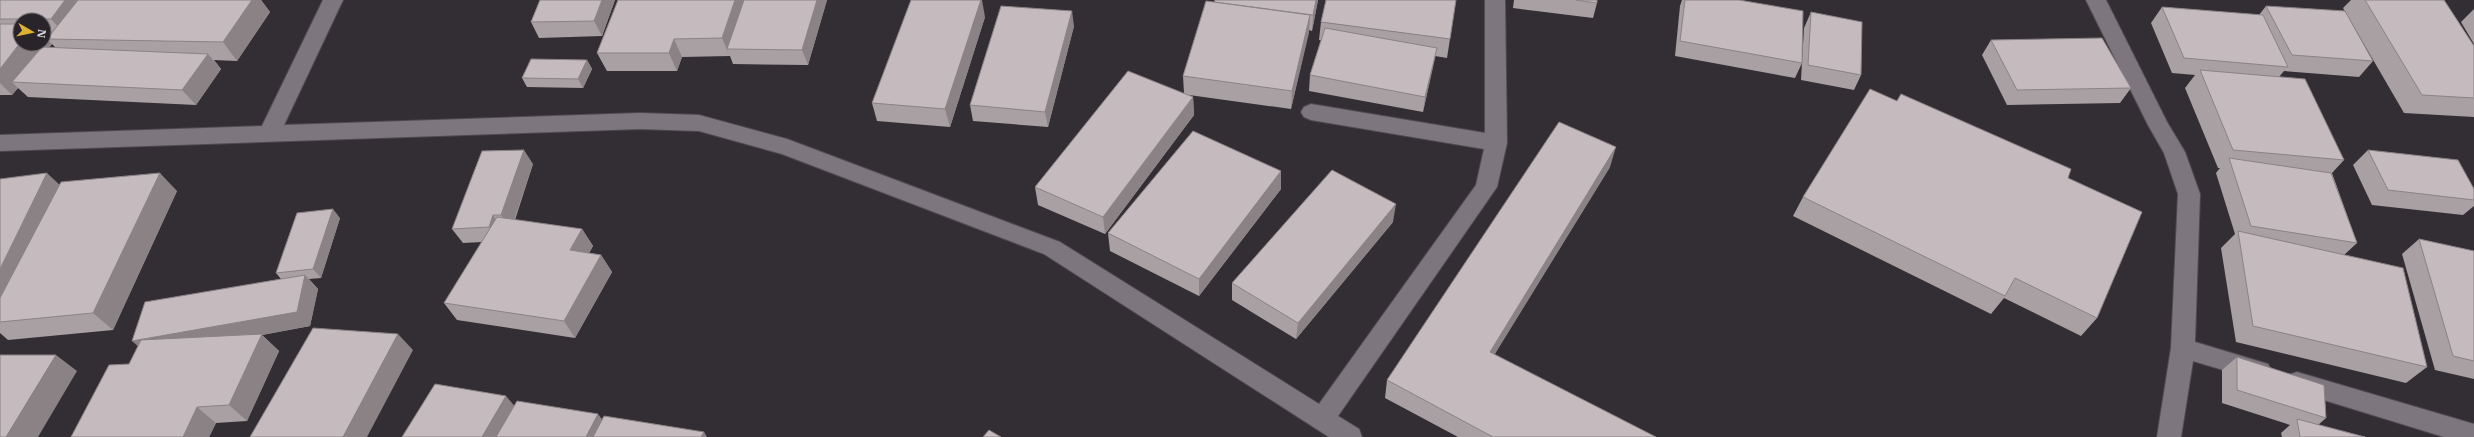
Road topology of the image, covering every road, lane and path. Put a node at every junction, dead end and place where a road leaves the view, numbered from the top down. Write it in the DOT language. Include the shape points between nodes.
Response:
graph roads {
  1 [pos="333,0"];
  2 [pos="1495,0"];
  3 [pos="2096,0"];
  4 [pos="1311,112"];
  5 [pos="269,134"];
  6 [pos="0,143"];
  7 [pos="1496,143"];
  8 [pos="2183,348"];
  9 [pos="1322,420"];
  10 [pos="2474,435"];
  11 [pos="1350,437"];
  12 [pos="2170,437"];
  1 -- 5 [label="street"];
  2 -- 7 [label="street"];
  3 -- 8 [label="street" via="2174,152 2189,194"];
  4 -- 7 [label="street"];
  5 -- 6 [label="street"];
  5 -- 9 [label="street" via="640,121 699,123 787,147 1052,248"];
  7 -- 9 [label="street" via="1486,186"];
  8 -- 10 [label="street"];
  8 -- 12 [label="street"];
  9 -- 11 [label="street"];
}
